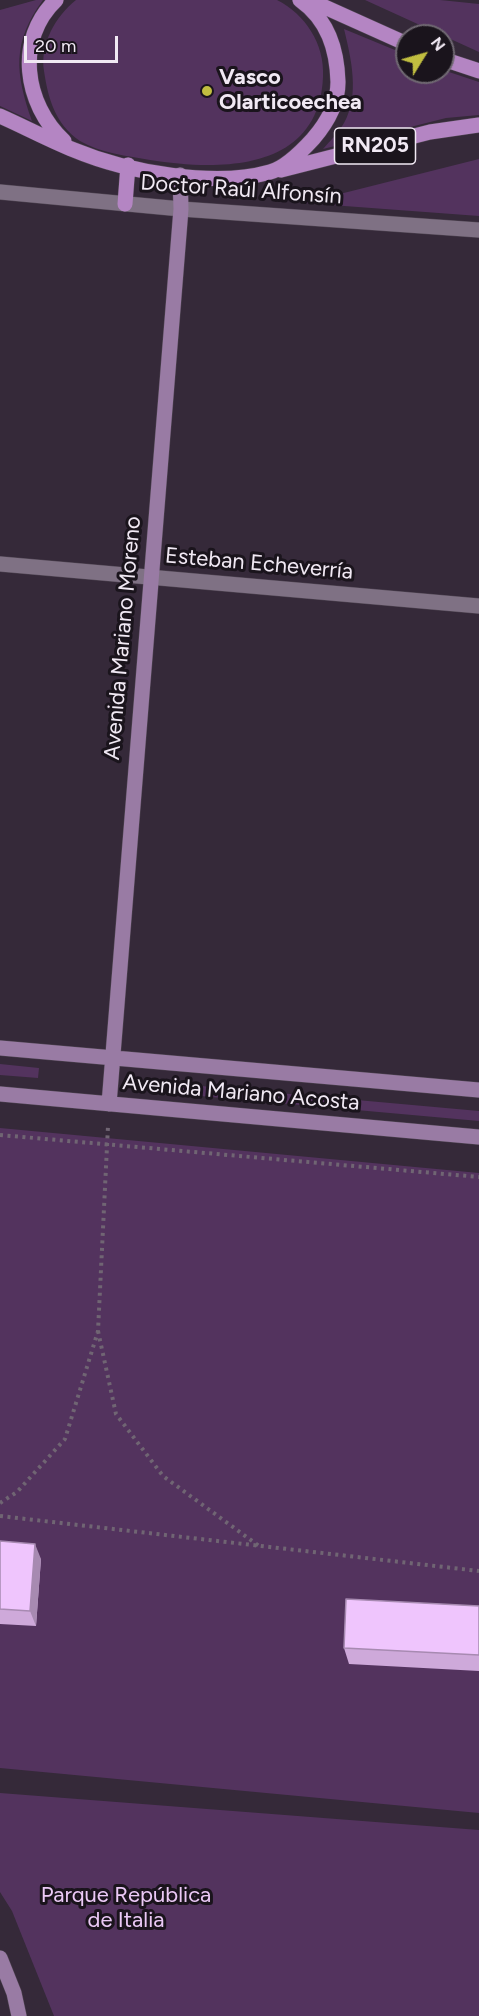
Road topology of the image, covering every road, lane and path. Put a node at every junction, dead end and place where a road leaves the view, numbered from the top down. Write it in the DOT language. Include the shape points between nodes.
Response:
graph roads {
  1 [pos="56,0"];
  2 [pos="300,0"];
  3 [pos="309,0"];
  4 [pos="395,39"];
  5 [pos="455,63"];
  6 [pos="479,71"];
  7 [pos="0,116"];
  8 [pos="479,124"];
  9 [pos="75,151"];
  10 [pos="128,165"];
  11 [pos="272,172"];
  12 [pos="180,176"];
  13 [pos="0,192"];
  14 [pos="125,204"];
  15 [pos="181,209"];
  16 [pos="479,230"];
  17 [pos="0,564"];
  18 [pos="150,577"];
  19 [pos="479,606"];
  20 [pos="0,1048"];
  21 [pos="112,1058"];
  22 [pos="479,1090"];
  23 [pos="0,1094"];
  24 [pos="109,1104"];
  25 [pos="0,1135"];
  26 [pos="479,1137"];
  27 [pos="107,1144"];
  28 [pos="479,1177"];
  29 [pos="98,1330"];
  30 [pos="0,1503"];
  31 [pos="0,1516"];
  32 [pos="259,1546"];
  33 [pos="479,1571"];
  34 [pos="0,1958"];
  35 [pos="19,2016"];
  1 -- 9 [label="main road, RN205" via="44,12 34,35 28,60 31,87 52,130"];
  2 -- 11 [label="main road, RN205" via="312,8 331,34 338,62 338,90 327,123 305,149"];
  3 -- 4 [label="main road"];
  5 -- 6 [label="main road"];
  7 -- 9 [label="main road, RN205"];
  8 -- 11 [label="main road, RN205" via="430,132"];
  9 -- 10 [label="main road, RN205"];
  10 -- 12 [label="main road, RN205"];
  10 -- 14 [label="main road"];
  11 -- 12 [label="main road, RN205" via="220,179"];
  12 -- 15 [label="main road, Avenida Mariano Moreno"];
  13 -- 14 [label="street, Doctor Raúl Alfonsín"];
  14 -- 15 [label="street, Doctor Raúl Alfonsín"];
  15 -- 16 [label="street, Doctor Raúl Alfonsín"];
  15 -- 18 [label="main road, Avenida Mariano Moreno"];
  17 -- 18 [label="street, Esteban Echeverría"];
  18 -- 19 [label="street, Esteban Echeverría"];
  18 -- 21 [label="main road, Avenida Mariano Moreno"];
  20 -- 21 [label="main road, Avenida Mariano Acosta"];
  21 -- 22 [label="main road, Avenida Mariano Acosta"];
  21 -- 24 [label="main road, Avenida Mariano Moreno"];
  23 -- 24 [label="main road, Avenida Mariano Acosta"];
  24 -- 26 [label="main road, Avenida Mariano Acosta"];
  24 -- 27 [label="path"];
  25 -- 27 [label="path"];
  27 -- 28 [label="path"];
  27 -- 29 [label="path"];
  29 -- 30 [label="path" via="65,1439 17,1492"];
  29 -- 32 [label="path" via="116,1414 163,1476"];
  31 -- 32 [label="path"];
  32 -- 33 [label="path"];
  34 -- 35 [label="main road"];
}
